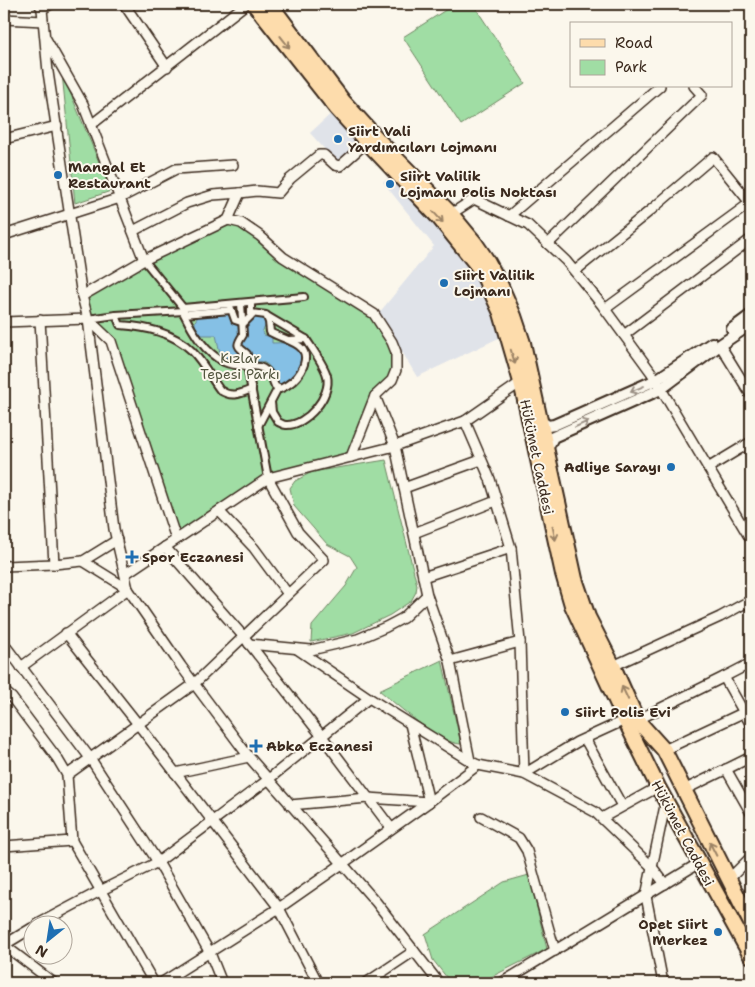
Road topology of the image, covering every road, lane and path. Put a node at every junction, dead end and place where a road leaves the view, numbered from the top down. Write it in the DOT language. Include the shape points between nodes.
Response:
graph roads {
  1 [pos="51,4"];
  2 [pos="124,4"];
  3 [pos="246,4"];
  4 [pos="254,4"];
  5 [pos="270,4"];
  6 [pos="40,7"];
  7 [pos="4,19"];
  8 [pos="43,20"];
  9 [pos="44,35"];
  10 [pos="167,67"];
  11 [pos="658,88"];
  12 [pos="696,88"];
  13 [pos="57,126"];
  14 [pos="92,126"];
  15 [pos="4,139"];
  16 [pos="366,142"];
  17 [pos="233,165"];
  18 [pos="240,193"];
  19 [pos="120,198"];
  20 [pos="751,204"];
  21 [pos="71,214"];
  22 [pos="451,214"];
  23 [pos="509,216"];
  24 [pos="228,220"];
  25 [pos="133,231"];
  26 [pos="4,235"];
  27 [pos="751,239"];
  28 [pos="548,244"];
  29 [pos="144,260"];
  30 [pos="575,271"];
  31 [pos="82,296"];
  32 [pos="304,298"];
  33 [pos="251,302"];
  34 [pos="241,303"];
  35 [pos="230,307"];
  36 [pos="605,309"];
  37 [pos="184,311"];
  38 [pos="252,313"];
  39 [pos="116,315"];
  40 [pos="266,315"];
  41 [pos="751,315"];
  42 [pos="88,319"];
  43 [pos="40,320"];
  44 [pos="4,322"];
  45 [pos="242,323"];
  46 [pos="751,324"];
  47 [pos="624,335"];
  48 [pos="306,339"];
  49 [pos="290,340"];
  50 [pos="720,345"];
  51 [pos="247,366"];
  52 [pos="521,382"];
  53 [pos="659,385"];
  54 [pos="278,388"];
  55 [pos="252,390"];
  56 [pos="751,395"];
  57 [pos="375,396"];
  58 [pos="271,402"];
  59 [pos="541,420"];
  60 [pos="464,421"];
  61 [pos="258,426"];
  62 [pos="751,442"];
  63 [pos="395,446"];
  64 [pos="546,452"];
  65 [pos="352,457"];
  66 [pos="481,460"];
  67 [pos="708,468"];
  68 [pos="268,478"];
  69 [pos="404,488"];
  70 [pos="496,501"];
  71 [pos="219,511"];
  72 [pos="414,533"];
  73 [pos="176,539"];
  74 [pos="117,540"];
  75 [pos="751,540"];
  76 [pos="165,547"];
  77 [pos="511,548"];
  78 [pos="83,561"];
  79 [pos="54,564"];
  80 [pos="4,566"];
  81 [pos="125,574"];
  82 [pos="423,578"];
  83 [pos="128,589"];
  84 [pos="288,594"];
  85 [pos="427,595"];
  86 [pos="751,600"];
  87 [pos="66,633"];
  88 [pos="246,640"];
  89 [pos="520,642"];
  90 [pos="4,644"];
  91 [pos="297,649"];
  92 [pos="450,661"];
  93 [pos="751,663"];
  94 [pos="20,666"];
  95 [pos="613,666"];
  96 [pos="724,677"];
  97 [pos="194,684"];
  98 [pos="4,690"];
  99 [pos="369,698"];
  100 [pos="748,710"];
  101 [pos="631,720"];
  102 [pos="138,724"];
  103 [pos="410,724"];
  104 [pos="751,725"];
  105 [pos="322,736"];
  106 [pos="585,739"];
  107 [pos="664,750"];
  108 [pos="249,757"];
  109 [pos="751,757"];
  110 [pos="90,758"];
  111 [pos="474,763"];
  112 [pos="726,769"];
  113 [pos="176,773"];
  114 [pos="524,774"];
  115 [pos="67,775"];
  116 [pos="268,779"];
  117 [pos="658,787"];
  118 [pos="684,790"];
  119 [pos="368,798"];
  120 [pos="666,801"];
  121 [pos="429,802"];
  122 [pos="290,805"];
  123 [pos="622,806"];
  124 [pos="751,813"];
  125 [pos="481,817"];
  126 [pos="602,818"];
  127 [pos="212,821"];
  128 [pos="391,828"];
  129 [pos="72,841"];
  130 [pos="4,846"];
  131 [pos="751,857"];
  132 [pos="158,862"];
  133 [pos="699,863"];
  134 [pos="342,864"];
  135 [pos="652,867"];
  136 [pos="729,879"];
  137 [pos="665,884"];
  138 [pos="100,890"];
  139 [pos="646,896"];
  140 [pos="279,908"];
  141 [pos="56,914"];
  142 [pos="751,923"];
  143 [pos="22,934"];
  144 [pos="4,945"];
  145 [pos="414,951"];
  146 [pos="555,951"];
  147 [pos="210,953"];
  148 [pos="751,956"];
  149 [pos="54,983"];
  150 [pos="154,983"];
  151 [pos="162,983"];
  152 [pos="222,983"];
  153 [pos="318,983"];
  154 [pos="366,983"];
  155 [pos="439,983"];
  156 [pos="501,983"];
  157 [pos="663,983"];
  1 -- 6 [label="street"];
  2 -- 10 [label="street"];
  3 -- 10 [label="street"];
  4 -- 16 [label="main road, Hükümet Caddesi, one-way"];
  5 -- 22 [label="main road" via="343,101"];
  6 -- 8 [label="street"];
  7 -- 8 [label="street"];
  8 -- 9 [label="street"];
  9 -- 13 [label="street"];
  9 -- 14 [label="street"];
  10 -- 14 [label="street"];
  11 -- 23 [label="street"];
  12 -- 28 [label="street" via="702,95"];
  13 -- 15 [label="street"];
  13 -- 21 [label="street"];
  14 -- 19 [label="street"];
  16 -- 18 [label="street" via="340,166 325,155 319,155 278,193"];
  16 -- 52 [label="main road, Hükümet Caddesi, one-way" via="440,219 481,270 501,313"];
  17 -- 19 [label="street" via="176,169"];
  18 -- 24 [label="street"];
  18 -- 25 [label="street" via="213,194 187,203"];
  19 -- 21 [label="street"];
  19 -- 25 [label="street"];
  20 -- 30 [label="street" via="713,157"];
  20 -- 36 [label="street"];
  21 -- 26 [label="street"];
  21 -- 31 [label="street"];
  22 -- 23 [label="street" via="474,199"];
  22 -- 59 [label="main road" via="488,262 510,308 523,343"];
  23 -- 28 [label="street" via="528,225"];
  24 -- 29 [label="street"];
  24 -- 57 [label="street" via="241,223 284,258 374,314 392,342 397,361 392,380"];
  25 -- 29 [label="street"];
  27 -- 47 [label="street"];
  28 -- 30 [label="street"];
  29 -- 31 [label="street"];
  29 -- 37 [label="street"];
  30 -- 36 [label="street"];
  31 -- 42 [label="street"];
  32 -- 33 [label="street"];
  33 -- 34 [label="street"];
  33 -- 38 [label="street"];
  34 -- 35 [label="street"];
  34 -- 45 [label="street"];
  35 -- 37 [label="street"];
  35 -- 45 [label="street" via="235,320"];
  36 -- 47 [label="street"];
  37 -- 39 [label="street"];
  37 -- 51 [label="street" via="193,333 213,355 232,365"];
  38 -- 40 [label="street"];
  38 -- 45 [label="street"];
  39 -- 42 [label="street"];
  39 -- 55 [label="street" via="120,325 144,327 167,334 192,351 226,395"];
  40 -- 48 [label="street"];
  40 -- 49 [label="street" via="270,332"];
  41 -- 53 [label="street" via="673,371"];
  42 -- 43 [label="street"];
  42 -- 73 [label="street" via="111,341"];
  42 -- 74 [label="street"];
  43 -- 44 [label="street"];
  43 -- 79 [label="street"];
  45 -- 51 [label="street" via="238,344 247,354"];
  46 -- 50 [label="street"];
  47 -- 53 [label="street"];
  48 -- 49 [label="street"];
  48 -- 58 [label="street" via="328,376 322,402 305,419 286,425 278,422"];
  49 -- 54 [label="street" via="305,353 305,360 295,379"];
  50 -- 53 [label="street"];
  50 -- 56 [label="street"];
  51 -- 54 [label="street" via="260,366 266,370"];
  51 -- 55 [label="street"];
  52 -- 60 [label="street"];
  52 -- 101 [label="main road, Hükümet Caddesi, one-way" via="568,590 584,634"];
  53 -- 59 [label="street, one-way" via="554,425 548,426"];
  64 -- 53 [label="street, one-way" via="553,437"];
  53 -- 67 [label="street"];
  54 -- 58 [label="street"];
  55 -- 61 [label="street"];
  57 -- 63 [label="street"];
  57 -- 65 [label="street"];
  58 -- 61 [label="street"];
  59 -- 64 [label="main road"];
  60 -- 63 [label="street"];
  60 -- 66 [label="street"];
  61 -- 68 [label="street"];
  62 -- 67 [label="street"];
  63 -- 65 [label="street"];
  63 -- 69 [label="street"];
  64 -- 95 [label="main road" via="575,579 588,617"];
  65 -- 68 [label="street"];
  66 -- 69 [label="street"];
  66 -- 70 [label="street"];
  67 -- 75 [label="street"];
  68 -- 71 [label="street"];
  68 -- 84 [label="street" via="298,532 324,560"];
  69 -- 72 [label="street"];
  70 -- 72 [label="street"];
  70 -- 77 [label="street"];
  71 -- 73 [label="street"];
  71 -- 84 [label="street" via="254,548"];
  72 -- 82 [label="street"];
  73 -- 76 [label="street"];
  74 -- 78 [label="street"];
  74 -- 81 [label="street"];
  76 -- 81 [label="street"];
  76 -- 88 [label="street"];
  77 -- 82 [label="street"];
  77 -- 89 [label="street"];
  78 -- 79 [label="street"];
  78 -- 83 [label="street"];
  79 -- 80 [label="street"];
  81 -- 83 [label="street"];
  82 -- 85 [label="street"];
  83 -- 87 [label="street"];
  83 -- 97 [label="street"];
  84 -- 88 [label="street"];
  85 -- 91 [label="street" via="403,618 358,639 312,650"];
  85 -- 92 [label="street"];
  86 -- 95 [label="street"];
  87 -- 94 [label="street"];
  87 -- 102 [label="street"];
  88 -- 91 [label="street"];
  88 -- 97 [label="street"];
  88 -- 105 [label="street"];
  89 -- 92 [label="street"];
  89 -- 114 [label="street"];
  90 -- 94 [label="street"];
  91 -- 99 [label="street"];
  92 -- 111 [label="street"];
  93 -- 96 [label="street"];
  94 -- 110 [label="street"];
  101 -- 95 [label="main road, one-way"];
  96 -- 100 [label="street"];
  96 -- 101 [label="street"];
  97 -- 102 [label="street"];
  97 -- 108 [label="street"];
  98 -- 115 [label="street"];
  99 -- 103 [label="street"];
  99 -- 105 [label="street"];
  100 -- 104 [label="street"];
  100 -- 107 [label="street"];
  101 -- 106 [label="street"];
  101 -- 107 [label="main road"];
  101 -- 117 [label="main road, Hükümet Caddesi"];
  102 -- 110 [label="street"];
  102 -- 113 [label="street"];
  103 -- 111 [label="street"];
  103 -- 121 [label="street"];
  105 -- 116 [label="street"];
  105 -- 119 [label="street"];
  106 -- 114 [label="street"];
  106 -- 123 [label="street"];
  107 -- 118 [label="main road"];
  108 -- 113 [label="street"];
  108 -- 116 [label="street"];
  109 -- 112 [label="street"];
  110 -- 115 [label="street"];
  110 -- 132 [label="street"];
  111 -- 114 [label="street"];
  111 -- 121 [label="street"];
  112 -- 118 [label="street"];
  112 -- 124 [label="street"];
  113 -- 127 [label="street"];
  114 -- 126 [label="street"];
  115 -- 129 [label="street"];
  116 -- 122 [label="street"];
  116 -- 127 [label="street"];
  117 -- 120 [label="main road, Hükümet Caddesi"];
  117 -- 123 [label="street"];
  136 -- 118 [label="main road, one-way"];
  119 -- 121 [label="street"];
  119 -- 122 [label="street"];
  119 -- 128 [label="street"];
  120 -- 133 [label="main road, Hükümet Caddesi"];
  120 -- 135 [label="street"];
  121 -- 128 [label="street"];
  122 -- 134 [label="street"];
  123 -- 126 [label="street"];
  125 -- 146 [label="street" via="519,838 527,851"];
  126 -- 135 [label="street"];
  127 -- 132 [label="street"];
  127 -- 140 [label="street"];
  128 -- 134 [label="street"];
  129 -- 130 [label="street"];
  129 -- 138 [label="street"];
  131 -- 136 [label="street"];
  132 -- 138 [label="street"];
  132 -- 147 [label="street"];
  133 -- 137 [label="street"];
  133 -- 148 [label="main road, Hükümet Caddesi"];
  134 -- 140 [label="street"];
  134 -- 145 [label="street"];
  135 -- 137 [label="street"];
  135 -- 139 [label="street"];
  136 -- 142 [label="main road"];
  137 -- 139 [label="street"];
  138 -- 141 [label="street"];
  138 -- 150 [label="street"];
  139 -- 146 [label="street"];
  139 -- 157 [label="street"];
  140 -- 147 [label="street"];
  140 -- 153 [label="street"];
  143 -- 144 [label="street"];
  144 -- 149 [label="street"];
  145 -- 154 [label="street"];
  145 -- 155 [label="street"];
  146 -- 156 [label="street"];
  147 -- 151 [label="street"];
  147 -- 152 [label="street"];
}
